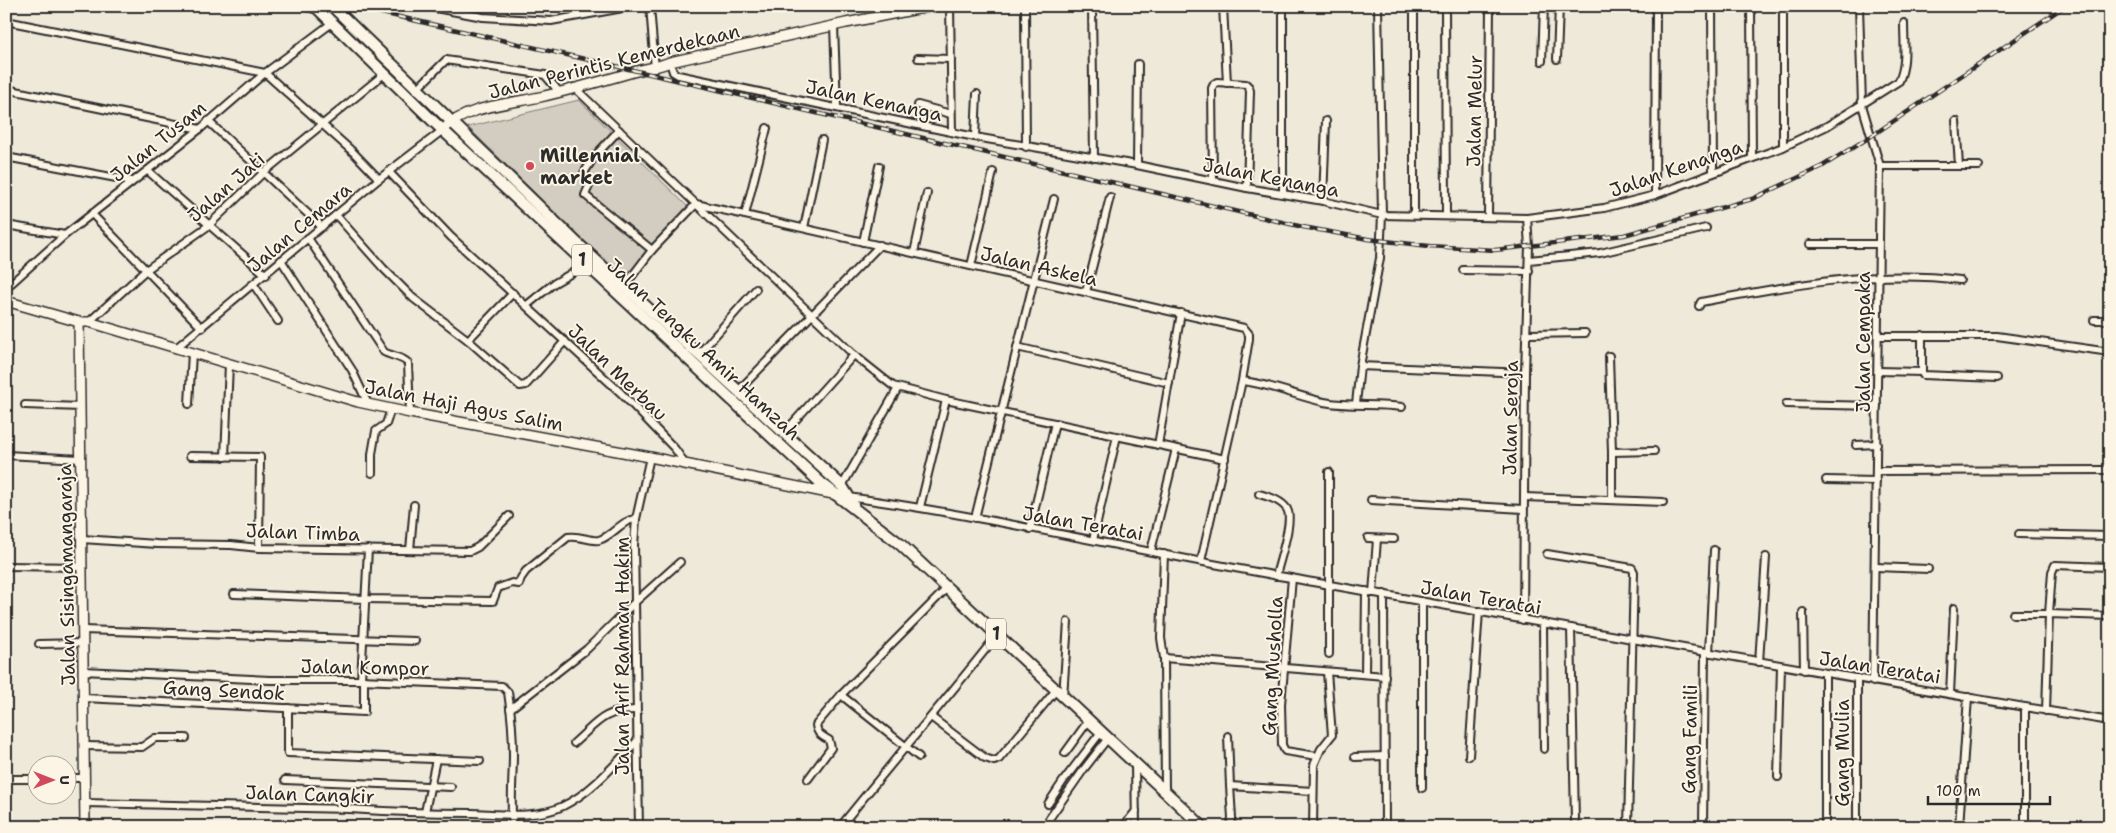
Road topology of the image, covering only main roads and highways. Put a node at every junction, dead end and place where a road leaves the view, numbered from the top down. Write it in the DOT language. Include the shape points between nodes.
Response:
graph roads {
  1 [pos="332,6"];
  2 [pos="317,8"];
  3 [pos="621,291"];
  4 [pos="839,490"];
  5 [pos="855,508"];
  6 [pos="1203,827"];
  1 -- 3 [label="main road, Jalan Tengku Amir Hamzah / 1"];
  2 -- 3 [label="main road, Jalan Tengku Amir Hamzah / 1" via="443,130 587,264"];
  3 -- 4 [label="main road, Jalan Tengku Amir Hamzah / 1"];
  3 -- 4 [label="main road, Jalan Tengku Amir Hamzah / 1" via="784,432"];
  4 -- 5 [label="main road, Jalan Tengku Amir Hamzah / 1"];
  4 -- 5 [label="main road, Jalan Tengku Amir Hamzah / 1"];
  5 -- 6 [label="main road, Jalan Tengku Amir Hamzah / 1" via="900,544"];
}
